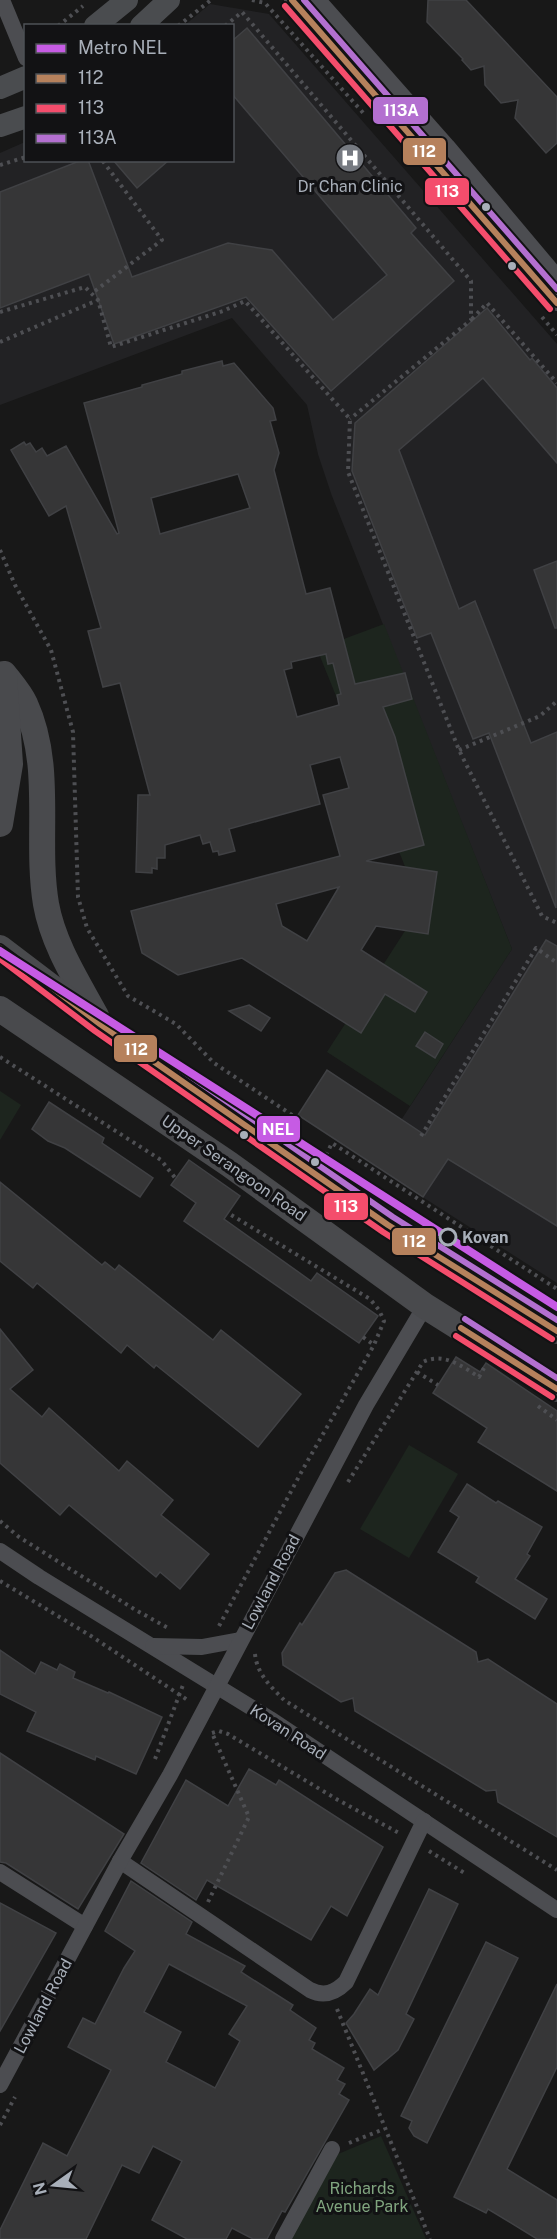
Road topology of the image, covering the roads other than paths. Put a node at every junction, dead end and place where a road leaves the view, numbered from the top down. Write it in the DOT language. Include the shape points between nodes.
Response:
graph roads {
  1 [pos="2,0"];
  2 [pos="127,0"];
  3 [pos="169,0"];
  4 [pos="292,0"];
  5 [pos="318,0"];
  6 [pos="97,24"];
  7 [pos="143,24"];
  8 [pos="24,53"];
  9 [pos="24,79"];
  10 [pos="0,88"];
  11 [pos="24,118"];
  12 [pos="0,126"];
  13 [pos="557,277"];
  14 [pos="557,303"];
  15 [pos="2,668"];
  16 [pos="0,824"];
  17 [pos="0,948"];
  18 [pos="0,1009"];
  19 [pos="100,1023"];
  20 [pos="0,1027"];
  21 [pos="29,1027"];
  22 [pos="425,1306"];
  23 [pos="557,1331"];
  24 [pos="557,1389"];
  25 [pos="0,1551"];
  26 [pos="240,1640"];
  27 [pos="149,1646"];
  28 [pos="216,1686"];
  29 [pos="424,1821"];
  30 [pos="120,1861"];
  31 [pos="0,1872"];
  32 [pos="557,1910"];
  33 [pos="86,1926"];
  34 [pos="0,2085"];
  35 [pos="332,2149"];
  36 [pos="283,2239"];
  1 -- 8 [label="street"];
  2 -- 6 [label="main road"];
  3 -- 7 [label="main road"];
  4 -- 14 [label="street"];
  5 -- 13 [label="street"];
  9 -- 10 [label="main road"];
  11 -- 12 [label="main road"];
  15 -- 16 [label="main road" via="10,764"];
  15 -- 19 [label="main road" via="24,703 37,740 43,868 51,923"];
  17 -- 19 [label="main road"];
  18 -- 21 [label="main road, Upper Serangoon Road"];
  19 -- 23 [label="main road" via="388,1225"];
  20 -- 21 [label="main road"];
  21 -- 22 [label="main road, Upper Serangoon Road" via="229,1164"];
  22 -- 24 [label="main road, Upper Serangoon Road"];
  22 -- 26 [label="street, Lowland Road" via="366,1405"];
  25 -- 27 [label="street, Kovan Road"];
  26 -- 27 [label="street" via="202,1647"];
  26 -- 28 [label="street, Lowland Road"];
  27 -- 28 [label="street, Kovan Road"];
  28 -- 29 [label="street, Kovan Road"];
  28 -- 30 [label="street, Lowland Road"];
  29 -- 30 [label="street" via="346,1982 331,1993 310,1990"];
  29 -- 32 [label="street, Kovan Road"];
  30 -- 33 [label="street, Lowland Road"];
  31 -- 33 [label="street"];
  33 -- 34 [label="street, Lowland Road"];
  35 -- 36 [label="street"];
}
